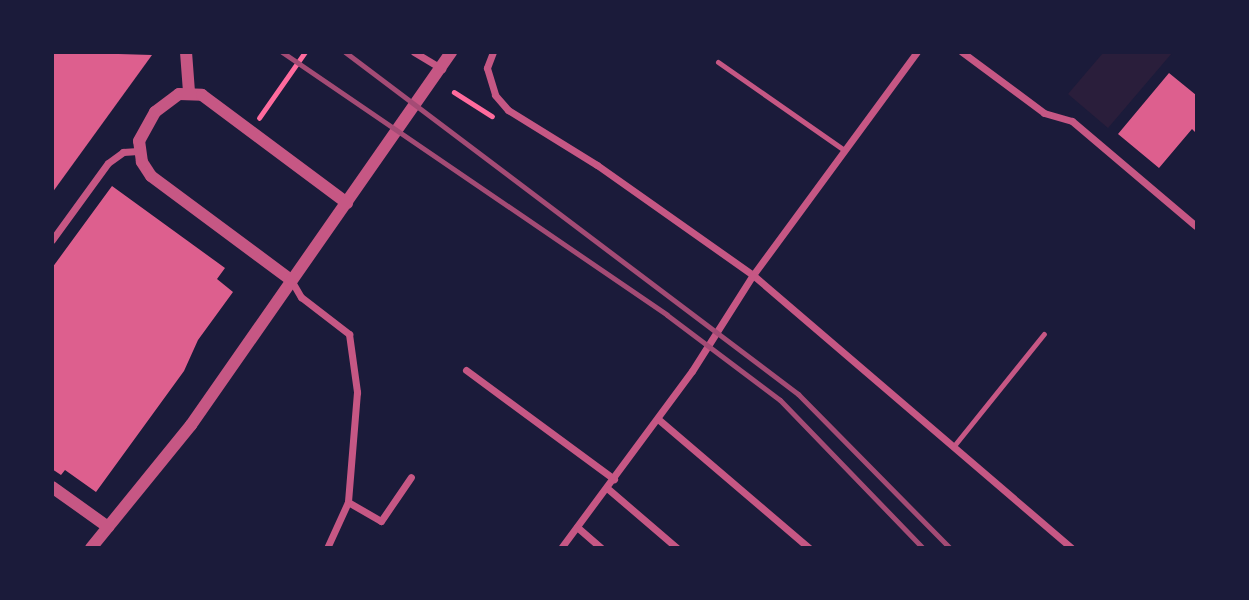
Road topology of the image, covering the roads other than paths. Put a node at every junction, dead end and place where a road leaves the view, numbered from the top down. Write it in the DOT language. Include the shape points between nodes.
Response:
graph roads {
  1 [pos="186,52"];
  2 [pos="414,52"];
  3 [pos="451,52"];
  4 [pos="493,52"];
  5 [pos="917,52"];
  6 [pos="962,52"];
  7 [pos="718,62"];
  8 [pos="442,69"];
  9 [pos="189,92"];
  10 [pos="138,150"];
  11 [pos="844,150"];
  12 [pos="347,203"];
  13 [pos="1196,226"];
  14 [pos="52,240"];
  15 [pos="753,275"];
  16 [pos="291,280"];
  17 [pos="1044,334"];
  18 [pos="466,370"];
  19 [pos="658,419"];
  20 [pos="953,447"];
  21 [pos="411,477"];
  22 [pos="614,479"];
  23 [pos="52,487"];
  24 [pos="607,488"];
  25 [pos="348,502"];
  26 [pos="108,527"];
  27 [pos="577,527"];
  28 [pos="91,548"];
  29 [pos="327,548"];
  30 [pos="561,548"];
  31 [pos="601,548"];
  32 [pos="677,548"];
  33 [pos="809,548"];
  34 [pos="1071,548"];
  1 -- 9 [label="street"];
  2 -- 8 [label="street"];
  3 -- 8 [label="street"];
  4 -- 15 [label="street" via="488,68 495,95 508,110 597,165"];
  5 -- 11 [label="street"];
  6 -- 13 [label="street" via="1044,113 1072,121"];
  7 -- 11 [label="lane"];
  8 -- 12 [label="street"];
  9 -- 10 [label="street" via="166,100 155,112 141,133"];
  9 -- 12 [label="street" via="202,95"];
  10 -- 14 [label="street" via="123,152 108,163"];
  10 -- 16 [label="street" via="151,176"];
  11 -- 15 [label="street"];
  12 -- 16 [label="street"];
  15 -- 19 [label="street"];
  15 -- 20 [label="street"];
  16 -- 25 [label="street" via="301,296 349,334 358,392"];
  16 -- 26 [label="street" via="191,425"];
  17 -- 20 [label="lane"];
  18 -- 22 [label="street"];
  19 -- 22 [label="street"];
  19 -- 33 [label="street"];
  20 -- 34 [label="street"];
  21 -- 25 [label="street" via="381,521"];
  22 -- 24 [label="street"];
  23 -- 26 [label="street"];
  24 -- 27 [label="street"];
  24 -- 32 [label="street"];
  25 -- 29 [label="street"];
  26 -- 28 [label="street"];
  27 -- 30 [label="street"];
  27 -- 31 [label="street"];
}
